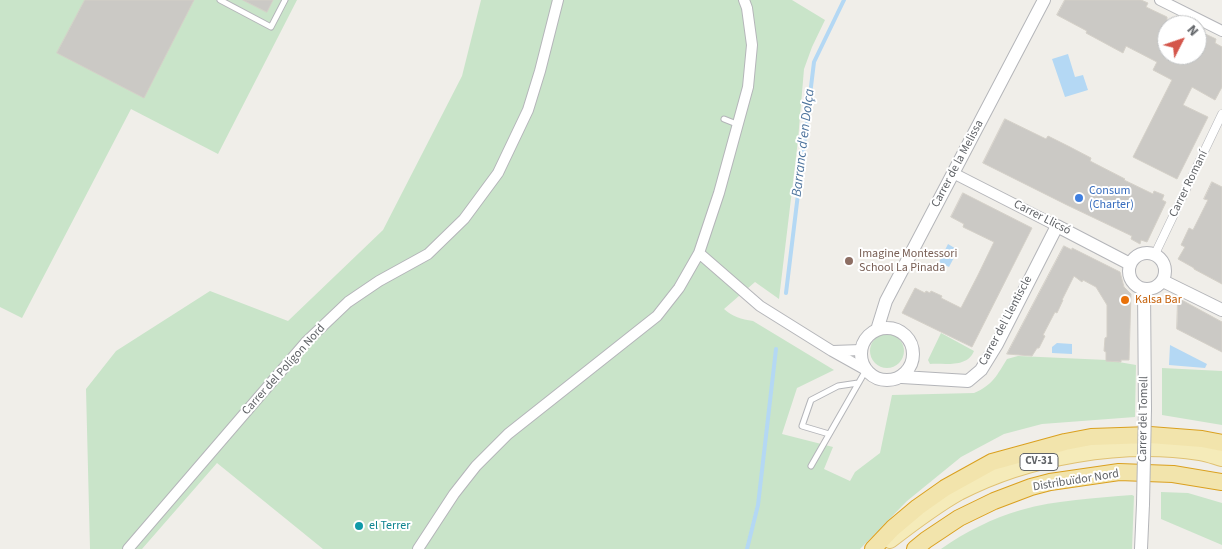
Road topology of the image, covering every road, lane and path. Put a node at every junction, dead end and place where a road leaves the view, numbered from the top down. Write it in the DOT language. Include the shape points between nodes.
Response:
graph roads {
  1 [pos="220,0"];
  2 [pos="285,0"];
  3 [pos="558,0"];
  4 [pos="744,0"];
  5 [pos="1044,0"];
  6 [pos="1160,0"];
  7 [pos="1222,31"];
  8 [pos="1222,114"];
  9 [pos="724,119"];
  10 [pos="739,124"];
  11 [pos="953,174"];
  12 [pos="1057,226"];
  13 [pos="699,253"];
  14 [pos="1155,254"];
  15 [pos="1130,264"];
  16 [pos="1163,281"];
  17 [pos="1144,289"];
  18 [pos="1222,310"];
  19 [pos="877,330"];
  20 [pos="861,350"];
  21 [pos="832,351"];
  22 [pos="866,370"];
  23 [pos="902,376"];
  24 [pos="858,383"];
  25 [pos="829,434"];
  26 [pos="1222,443"];
  27 [pos="1222,458"];
  28 [pos="811,466"];
  29 [pos="1222,482"];
  30 [pos="128,549"];
  31 [pos="418,549"];
  32 [pos="873,549"];
  33 [pos="879,549"];
  34 [pos="915,549"];
  35 [pos="1141,549"];
  1 -- 2 [label="lane" via="271,27"];
  3 -- 30 [label="street, Carrer del Polígon Nord" via="528,110 498,173 464,219 428,254 348,302 307,341"];
  4 -- 10 [label="street" via="752,45 748,87"];
  5 -- 11 [label="street, Carrer de la Melissa"];
  6 -- 7 [label="street"];
  8 -- 14 [label="street, Carrer Romaní"];
  9 -- 10 [label="lane"];
  10 -- 13 [label="street"];
  11 -- 12 [label="street, Carrer Llicsó"];
  11 -- 19 [label="street, Carrer de la Melissa" via="886,301"];
  12 -- 15 [label="street, Carrer Llicsó"];
  12 -- 23 [label="street, Carrer del Llentiscle" via="981,370 968,381"];
  13 -- 21 [label="street" via="760,306"];
  13 -- 31 [label="street" via="679,288 657,316 508,434 476,466"];
  14 -- 15 [label="street" via="1145,252"];
  14 -- 16 [label="street" via="1166,266"];
  15 -- 17 [label="street" via="1129,275 1134,284"];
  16 -- 17 [label="street" via="1155,288"];
  16 -- 18 [label="street"];
  17 -- 35 [label="street, Carrer del Tomell, bridge"];
  19 -- 20 [label="street" via="866,338"];
  19 -- 23 [label="street" via="894,329 902,333 912,346 912,363"];
  20 -- 21 [label="street"];
  20 -- 22 [label="street" via="860,358"];
  21 -- 22 [label="street"];
  22 -- 23 [label="street" via="878,380 894,380"];
  22 -- 24 [label="lane"];
  24 -- 25 [label="lane"];
  24 -- 25 [label="lane" via="838,386 811,400 802,426"];
  25 -- 28 [label="lane"];
  26 -- 32 [label="highway" via="1202,438 1150,435 1091,437 992,462 925,502"];
  27 -- 33 [label="main road, Distribuïdor Nord / CV-31" via="1201,452 1153,448 1106,450 1042,461 1005,472 959,492 923,514"];
  29 -- 34 [label="highway, Distribuïdor Nord / CV-31" via="1173,474 1119,472 1050,482 994,501 942,529"];
}
